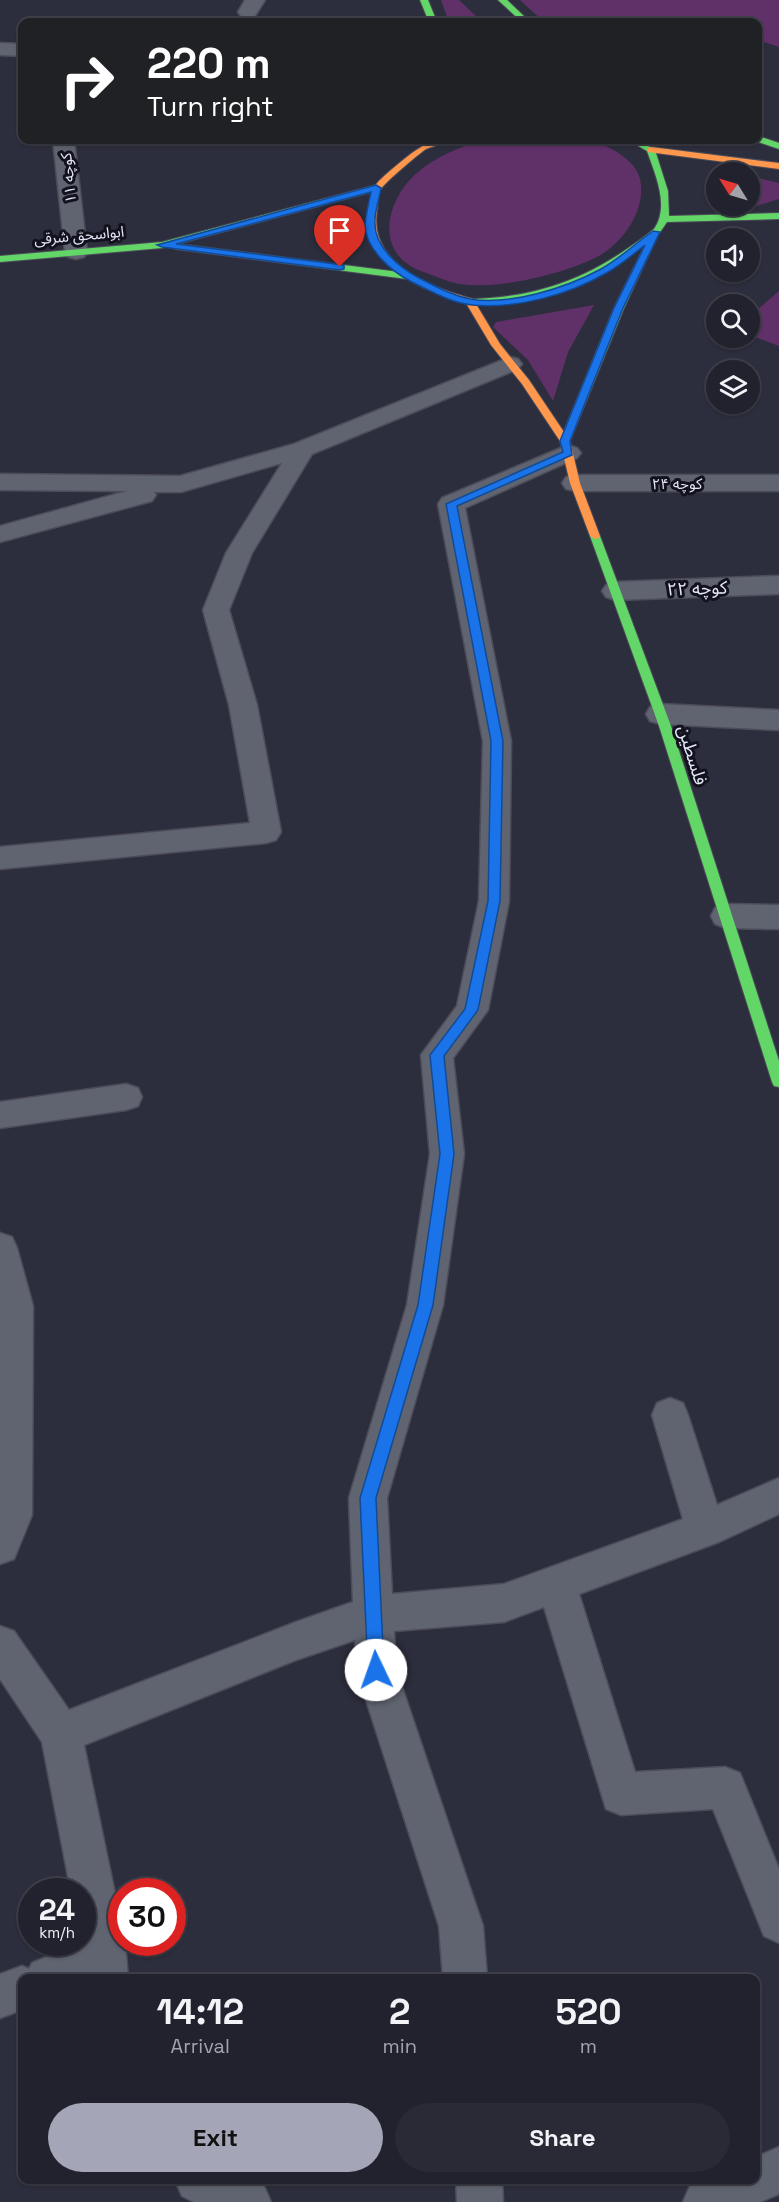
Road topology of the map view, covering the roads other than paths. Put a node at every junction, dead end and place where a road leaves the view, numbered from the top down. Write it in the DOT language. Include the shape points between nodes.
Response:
graph roads {
  1 [pos="424,0"];
  2 [pos="502,0"];
  3 [pos="431,18"];
  4 [pos="522,18"];
  5 [pos="0,49"];
  6 [pos="18,50"];
  7 [pos="762,140"];
  8 [pos="63,144"];
  9 [pos="422,144"];
  10 [pos="640,144"];
  11 [pos="779,146"];
  12 [pos="651,150"];
  13 [pos="779,166"];
  14 [pos="376,188"];
  15 [pos="779,216"];
  16 [pos="664,219"];
  17 [pos="656,232"];
  18 [pos="162,245"];
  19 [pos="76,252"];
  20 [pos="0,259"];
  21 [pos="407,276"];
  22 [pos="470,302"];
  23 [pos="510,364"];
  24 [pos="303,449"];
  25 [pos="570,459"];
  26 [pos="0,482"];
  27 [pos="779,483"];
  28 [pos="181,484"];
  29 [pos="0,534"];
  30 [pos="779,585"];
  31 [pos="615,591"];
  32 [pos="660,714"];
  33 [pos="779,720"];
  34 [pos="0,858"];
  35 [pos="726,916"];
  36 [pos="779,917"];
  37 [pos="779,1082"];
  38 [pos="126,1097"];
  39 [pos="0,1115"];
  40 [pos="0,1248"];
  41 [pos="670,1415"];
  42 [pos="779,1496"];
  43 [pos="705,1529"];
  44 [pos="0,1546"];
  45 [pos="556,1584"];
  46 [pos="374,1614"];
  47 [pos="0,1645"];
  48 [pos="61,1734"];
  49 [pos="779,1922"];
  50 [pos="106,1968"];
  51 [pos="71,1974"];
  52 [pos="465,1974"];
  53 [pos="18,1989"];
  54 [pos="0,1996"];
  55 [pos="779,2170"];
  56 [pos="760,2178"];
  57 [pos="207,2184"];
  58 [pos="479,2184"];
  59 [pos="747,2184"];
  60 [pos="248,2202"];
  61 [pos="480,2202"];
  62 [pos="706,2202"];
  1 -- 3 [label="main road"];
  2 -- 4 [label="main road"];
  5 -- 6 [label="street"];
  7 -- 11 [label="main road"];
  8 -- 19 [label="street, کوچه ۱۱"];
  9 -- 14 [label="main road"];
  10 -- 12 [label="main road"];
  12 -- 13 [label="main road"];
  12 -- 16 [label="main road" via="665,187"];
  14 -- 18 [label="main road, ابواسحق شرقی"];
  14 -- 21 [label="main road" via="370,225 376,245"];
  15 -- 16 [label="main road"];
  16 -- 17 [label="main road"];
  17 -- 22 [label="main road" via="605,270 555,292 522,299"];
  17 -- 25 [label="main road" via="619,308"];
  18 -- 19 [label="main road, ابواسحق شرقی"];
  18 -- 21 [label="main road, ابواسحق شرقی"];
  19 -- 20 [label="main road, ابواسحق شرقی"];
  21 -- 22 [label="main road"];
  22 -- 23 [label="main road, فلسطین"];
  23 -- 24 [label="street"];
  23 -- 25 [label="main road, فلسطین" via="525,382"];
  24 -- 28 [label="street"];
  24 -- 34 [label="street" via="238,553 216,610 243,705 266,832"];
  25 -- 27 [label="street, کوچه ۲۴"];
  25 -- 31 [label="main road, فلسطین"];
  25 -- 46 [label="street" via="451,504 497,741 494,901 472,1010 437,1055 447,1154 425,1305 368,1498"];
  26 -- 28 [label="street"];
  28 -- 29 [label="street"];
  30 -- 31 [label="street, کوچه ۲۲"];
  31 -- 32 [label="main road, فلسطین"];
  32 -- 33 [label="street"];
  32 -- 35 [label="main road, فلسطین"];
  35 -- 36 [label="street"];
  35 -- 37 [label="main road, فلسطین"];
  38 -- 39 [label="street"];
  40 -- 44 [label="street" via="15,1306 13,1515"];
  41 -- 43 [label="street"];
  42 -- 43 [label="street"];
  43 -- 45 [label="street"];
  45 -- 46 [label="street" via="504,1603"];
  45 -- 49 [label="street" via="621,1794 725,1788"];
  46 -- 48 [label="street"];
  46 -- 52 [label="street" via="376,1670 461,1926"];
  47 -- 48 [label="street"];
  48 -- 50 [label="street"];
  50 -- 51 [label="street"];
  53 -- 54 [label="street"];
  55 -- 56 [label="street"];
  57 -- 60 [label="street"];
  58 -- 61 [label="street"];
  59 -- 62 [label="street"];
}
